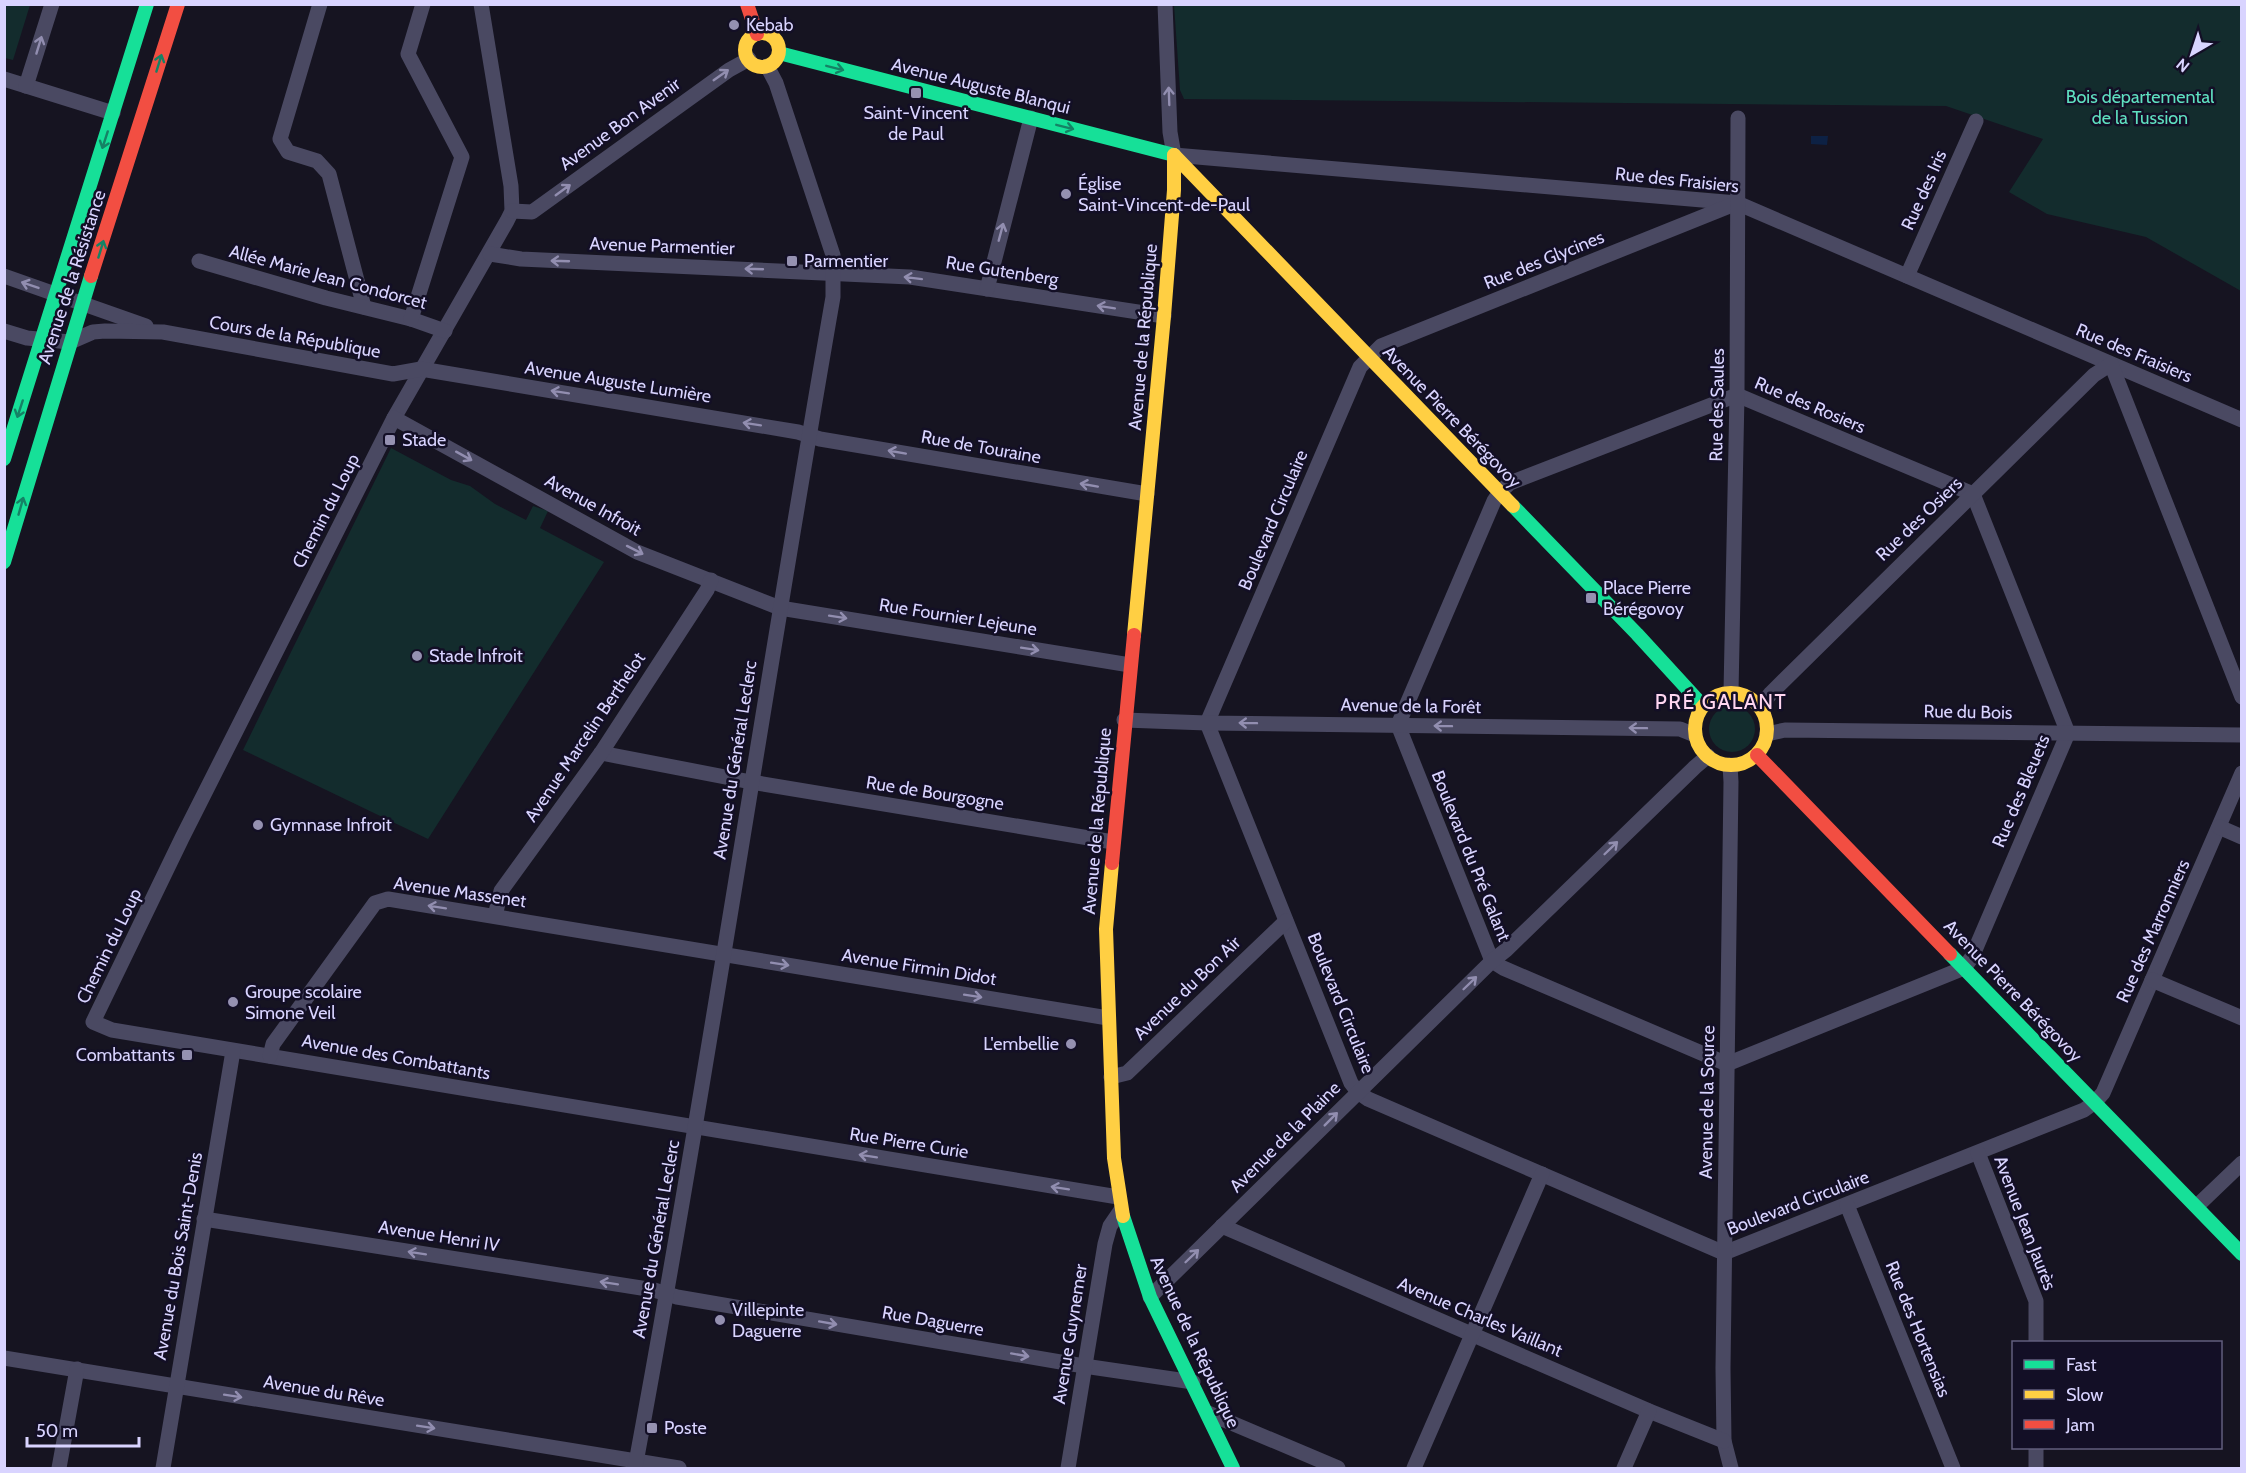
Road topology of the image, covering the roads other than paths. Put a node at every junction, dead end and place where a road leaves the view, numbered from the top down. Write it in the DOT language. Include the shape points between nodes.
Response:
graph roads {
  1 [pos="52,4"];
  2 [pos="147,4"];
  3 [pos="178,4"];
  4 [pos="320,4"];
  5 [pos="423,4"];
  6 [pos="481,4"];
  7 [pos="747,4"];
  8 [pos="1165,4"];
  9 [pos="757,34"];
  10 [pos="778,53"];
  11 [pos="749,59"];
  12 [pos="767,66"];
  13 [pos="4,79"];
  14 [pos="26,86"];
  15 [pos="113,113"];
  16 [pos="1032,118"];
  17 [pos="1738,118"];
  18 [pos="1976,121"];
  19 [pos="1174,154"];
  20 [pos="1213,197"];
  21 [pos="1183,202"];
  22 [pos="1737,203"];
  23 [pos="512,211"];
  24 [pos="490,254"];
  25 [pos="199,261"];
  26 [pos="834,273"];
  27 [pos="4,276"];
  28 [pos="1907,276"];
  29 [pos="987,289"];
  30 [pos="56,294"];
  31 [pos="83,304"];
  32 [pos="364,307"];
  33 [pos="1164,316"];
  34 [pos="411,319"];
  35 [pos="4,331"];
  36 [pos="163,332"];
  37 [pos="445,332"];
  38 [pos="42,340"];
  39 [pos="70,342"];
  40 [pos="1369,357"];
  41 [pos="2110,364"];
  42 [pos="421,369"];
  43 [pos="1737,395"];
  44 [pos="394,418"];
  45 [pos="2241,420"];
  46 [pos="809,436"];
  47 [pos="4,459"];
  48 [pos="1500,492"];
  49 [pos="1147,494"];
  50 [pos="1973,494"];
  51 [pos="4,562"];
  52 [pos="711,580"];
  53 [pos="780,608"];
  54 [pos="1130,665"];
  55 [pos="1731,692"];
  56 [pos="2241,697"];
  57 [pos="1703,706"];
  58 [pos="1760,707"];
  59 [pos="1124,720"];
  60 [pos="1208,723"];
  61 [pos="1398,725"];
  62 [pos="2068,733"];
  63 [pos="1767,734"];
  64 [pos="1695,735"];
  65 [pos="2241,735"];
  66 [pos="601,753"];
  67 [pos="1757,755"];
  68 [pos="1708,756"];
  69 [pos="1730,765"];
  70 [pos="2241,773"];
  71 [pos="751,782"];
  72 [pos="2219,827"];
  73 [pos="2241,837"];
  74 [pos="1113,842"];
  75 [pos="495,916"];
  76 [pos="1286,921"];
  77 [pos="723,954"];
  78 [pos="1492,961"];
  79 [pos="1964,968"];
  80 [pos="2152,980"];
  81 [pos="1108,1018"];
  82 [pos="2241,1018"];
  83 [pos="93,1022"];
  84 [pos="233,1051"];
  85 [pos="270,1056"];
  86 [pos="1727,1064"];
  87 [pos="1111,1077"];
  88 [pos="1358,1092"];
  89 [pos="2095,1102"];
  90 [pos="694,1127"];
  91 [pos="1978,1153"];
  92 [pos="2241,1163"];
  93 [pos="1542,1174"];
  94 [pos="1119,1204"];
  95 [pos="1847,1204"];
  96 [pos="2197,1206"];
  97 [pos="204,1219"];
  98 [pos="1222,1226"];
  99 [pos="1724,1253"];
  100 [pos="2241,1254"];
  101 [pos="667,1294"];
  102 [pos="1150,1297"];
  103 [pos="1471,1335"];
  104 [pos="2036,1341"];
  105 [pos="4,1358"];
  106 [pos="1084,1366"];
  107 [pos="77,1369"];
  108 [pos="1192,1382"];
  109 [pos="176,1387"];
  110 [pos="1649,1411"];
  111 [pos="1208,1413"];
  112 [pos="1724,1441"];
  113 [pos="2036,1449"];
  114 [pos="636,1465"];
  115 [pos="58,1468"];
  116 [pos="163,1468"];
  117 [pos="678,1468"];
  118 [pos="1068,1468"];
  119 [pos="1233,1468"];
  120 [pos="1338,1468"];
  121 [pos="1414,1468"];
  122 [pos="1624,1468"];
  123 [pos="1731,1468"];
  124 [pos="1953,1468"];
  125 [pos="2036,1468"];
  14 -- 1 [label="street, one-way"];
  2 -- 15 [label="street, Avenue de la Résistance"];
  31 -- 3 [label="street, Avenue de la Résistance, one-way"];
  4 -- 32 [label="street" via="280,139 288,152 317,161 329,174"];
  5 -- 34 [label="street" via="408,54 462,157"];
  6 -- 23 [label="street"];
  7 -- 9 [label="street"];
  19 -- 8 [label="street, one-way"];
  9 -- 10 [label="street" via="773,37"];
  9 -- 11 [label="street" via="746,44"];
  10 -- 12 [label="street"];
  10 -- 16 [label="street, Avenue Auguste Blanqui, one-way"];
  11 -- 12 [label="street" via="757,66"];
  23 -- 11 [label="street, Avenue Bon Avenir, one-way" via="532,212"];
  12 -- 26 [label="street, Avenue du Général Leclerc" via="833,255"];
  13 -- 14 [label="street"];
  14 -- 15 [label="street"];
  15 -- 30 [label="street, Avenue de la Résistance, one-way"];
  16 -- 19 [label="street, Avenue Auguste Blanqui, one-way"];
  29 -- 16 [label="street, one-way"];
  17 -- 22 [label="street, Rue des Saules"];
  18 -- 28 [label="street, Rue des Iris"];
  19 -- 20 [label="street, Avenue Pierre Bérégovoy"];
  19 -- 21 [label="street, Avenue de la République"];
  19 -- 22 [label="street, Rue des Fraisiers"];
  20 -- 21 [label="street"];
  20 -- 40 [label="street, Avenue Pierre Bérégovoy"];
  21 -- 33 [label="street, Avenue de la République"];
  22 -- 28 [label="street, Rue des Fraisiers"];
  22 -- 40 [label="street, Rue des Glycines" via="1381,346"];
  22 -- 43 [label="street, Rue des Saules"];
  23 -- 24 [label="street, Chemin du Loup"];
  26 -- 24 [label="street, Avenue Parmentier, one-way" via="521,259"];
  24 -- 37 [label="street, Chemin du Loup"];
  25 -- 32 [label="street, Allée Marie Jean Condorcet"];
  29 -- 26 [label="street, Rue Gutenberg, one-way" via="910,277"];
  26 -- 46 [label="street, Avenue du Général Leclerc"];
  30 -- 27 [label="street, Cours de la République, one-way"];
  28 -- 41 [label="street, Rue des Fraisiers"];
  33 -- 29 [label="street, Rue Gutenberg, one-way"];
  30 -- 31 [label="street, Cours de la République"];
  30 -- 38 [label="street, Avenue de la Résistance"];
  31 -- 36 [label="street, Cours de la République"];
  31 -- 39 [label="street, Avenue de la Résistance"];
  32 -- 34 [label="street, Allée Marie Jean Condorcet"];
  33 -- 49 [label="street, Avenue de la République"];
  34 -- 37 [label="street, Allée Marie Jean Condorcet"];
  35 -- 38 [label="street, Cours de la République"];
  36 -- 39 [label="street, Cours de la République" via="93,332"];
  36 -- 42 [label="street, Cours de la République" via="393,374"];
  37 -- 42 [label="street, Chemin du Loup"];
  38 -- 39 [label="street, Cours de la République"];
  38 -- 47 [label="street, Avenue de la Résistance, one-way"];
  51 -- 39 [label="street, Avenue de la Résistance, one-way"];
  40 -- 48 [label="street, Avenue Pierre Bérégovoy"];
  40 -- 60 [label="street, Boulevard Circulaire" via="1360,367"];
  41 -- 45 [label="street, Rue des Fraisiers"];
  41 -- 50 [label="street, Rue des Osiers" via="2094,375"];
  41 -- 56 [label="street"];
  42 -- 44 [label="street, Chemin du Loup"];
  46 -- 42 [label="street, Avenue Auguste Lumière, one-way"];
  43 -- 48 [label="street, Rue des Rosiers" via="1510,483"];
  43 -- 50 [label="street, Rue des Rosiers"];
  43 -- 55 [label="street, Rue des Saules"];
  44 -- 52 [label="street, Avenue Infroit, one-way" via="637,552"];
  44 -- 83 [label="street, Chemin du Loup"];
  49 -- 46 [label="street, Rue de Touraine, one-way"];
  46 -- 53 [label="street, Avenue du Général Leclerc"];
  48 -- 57 [label="street, Avenue Pierre Bérégovoy"];
  48 -- 61 [label="street"];
  49 -- 54 [label="street, Avenue de la République"];
  50 -- 58 [label="street, Rue des Osiers"];
  50 -- 62 [label="street, Rue des Bleuets"];
  52 -- 53 [label="street, Avenue Infroit"];
  52 -- 66 [label="street, Avenue Marcelin Berthelot"];
  53 -- 54 [label="street, Rue Fournier Lejeune, one-way"];
  53 -- 71 [label="street, Avenue du Général Leclerc"];
  54 -- 59 [label="street, Avenue de la République"];
  55 -- 57 [label="street" via="1720,694"];
  55 -- 58 [label="street" via="1752,699"];
  57 -- 64 [label="street" via="1697,715"];
  58 -- 63 [label="street"];
  59 -- 60 [label="street, Avenue de la Forêt"];
  59 -- 74 [label="street, Avenue de la République"];
  61 -- 60 [label="street, Avenue de la Forêt, one-way"];
  60 -- 76 [label="street, Boulevard Circulaire"];
  64 -- 61 [label="street, Avenue de la Forêt, one-way" via="1680,729"];
  61 -- 78 [label="street, Boulevard du Pré Galant"];
  62 -- 63 [label="street, Rue du Bois" via="1785,730"];
  62 -- 65 [label="street, Rue du Bois"];
  62 -- 79 [label="street, Rue des Bleuets"];
  63 -- 67 [label="street"];
  64 -- 68 [label="street"];
  66 -- 71 [label="street, Rue de Bourgogne"];
  66 -- 75 [label="street, Avenue Marcelin Berthelot" via="501,891"];
  67 -- 69 [label="street"];
  67 -- 79 [label="street, Avenue Pierre Bérégovoy"];
  68 -- 69 [label="street"];
  78 -- 68 [label="street, Avenue de la Plaine, one-way"];
  69 -- 86 [label="street, Avenue de la Source"];
  70 -- 72 [label="street, Rue des Marronniers"];
  71 -- 74 [label="street, Rue de Bourgogne"];
  71 -- 77 [label="street, Avenue du Général Leclerc"];
  72 -- 73 [label="street"];
  72 -- 80 [label="street, Rue des Marronniers"];
  74 -- 81 [label="street, Avenue de la République" via="1106,929"];
  75 -- 77 [label="street, Avenue Massenet"];
  75 -- 85 [label="street, Avenue Massenet, one-way" via="388,899 375,903 273,1044"];
  76 -- 87 [label="street, Avenue du Bon Air" via="1127,1073"];
  76 -- 88 [label="street, Boulevard Circulaire"];
  77 -- 81 [label="street, Avenue Firmin Didot, one-way"];
  77 -- 90 [label="street, Avenue du Général Leclerc"];
  78 -- 86 [label="street, Boulevard du Pré Galant"];
  88 -- 78 [label="street, Avenue de la Plaine, one-way"];
  79 -- 86 [label="street"];
  79 -- 89 [label="street, Avenue Pierre Bérégovoy"];
  80 -- 82 [label="street"];
  80 -- 89 [label="street, Rue des Marronniers" via="2103,1093"];
  81 -- 87 [label="street, Avenue de la République"];
  83 -- 84 [label="street, Avenue des Combattants" via="112,1030"];
  84 -- 85 [label="street, Avenue des Combattants"];
  84 -- 97 [label="street, Avenue du Bois Saint-Denis"];
  85 -- 90 [label="street, Avenue des Combattants"];
  86 -- 99 [label="street, Avenue de la Source"];
  87 -- 94 [label="street, Avenue de la République"];
  88 -- 93 [label="street, Boulevard Circulaire" via="1368,1100"];
  98 -- 88 [label="street, Avenue de la Plaine, one-way"];
  89 -- 91 [label="street, Boulevard Circulaire"];
  89 -- 96 [label="street, Avenue Pierre Bérégovoy"];
  94 -- 90 [label="street, Rue Pierre Curie, one-way"];
  90 -- 101 [label="street, Avenue du Général Leclerc"];
  91 -- 95 [label="street, Boulevard Circulaire"];
  91 -- 104 [label="street, Avenue Jean Jaurès" via="2036,1301"];
  92 -- 96 [label="street"];
  93 -- 99 [label="street, Boulevard Circulaire"];
  93 -- 103 [label="street"];
  94 -- 102 [label="street, Avenue de la République"];
  94 -- 106 [label="street, Avenue Guynemer" via="1105,1244"];
  95 -- 99 [label="street, Boulevard Circulaire"];
  95 -- 124 [label="street, Rue des Hortensias"];
  96 -- 100 [label="street, Avenue Pierre Bérégovoy"];
  101 -- 97 [label="street, Avenue Henri IV, one-way"];
  97 -- 109 [label="street, Avenue du Bois Saint-Denis"];
  102 -- 98 [label="street, Avenue de la Plaine, one-way"];
  98 -- 103 [label="street, Avenue Charles Vaillant"];
  99 -- 112 [label="street, Avenue de la Source"];
  101 -- 106 [label="street, Rue Daguerre, one-way"];
  101 -- 114 [label="street, Avenue du Général Leclerc"];
  102 -- 108 [label="street, Avenue de la République"];
  103 -- 110 [label="street, Avenue Charles Vaillant"];
  103 -- 121 [label="street"];
  105 -- 107 [label="street, Avenue du Rêve"];
  106 -- 108 [label="street, Rue Daguerre"];
  106 -- 118 [label="street, Avenue Guynemer"];
  107 -- 109 [label="street, Avenue du Rêve"];
  107 -- 115 [label="street"];
  108 -- 111 [label="street, Avenue de la République"];
  109 -- 114 [label="street, Avenue du Rêve, one-way"];
  109 -- 116 [label="street, Avenue du Bois Saint-Denis"];
  110 -- 112 [label="street, Avenue Charles Vaillant"];
  110 -- 122 [label="street"];
  111 -- 119 [label="street, Avenue de la République"];
  111 -- 120 [label="street"];
  112 -- 123 [label="street, Avenue de la Source"];
  113 -- 125 [label="street"];
  114 -- 117 [label="street, Avenue du Rêve"];
}
